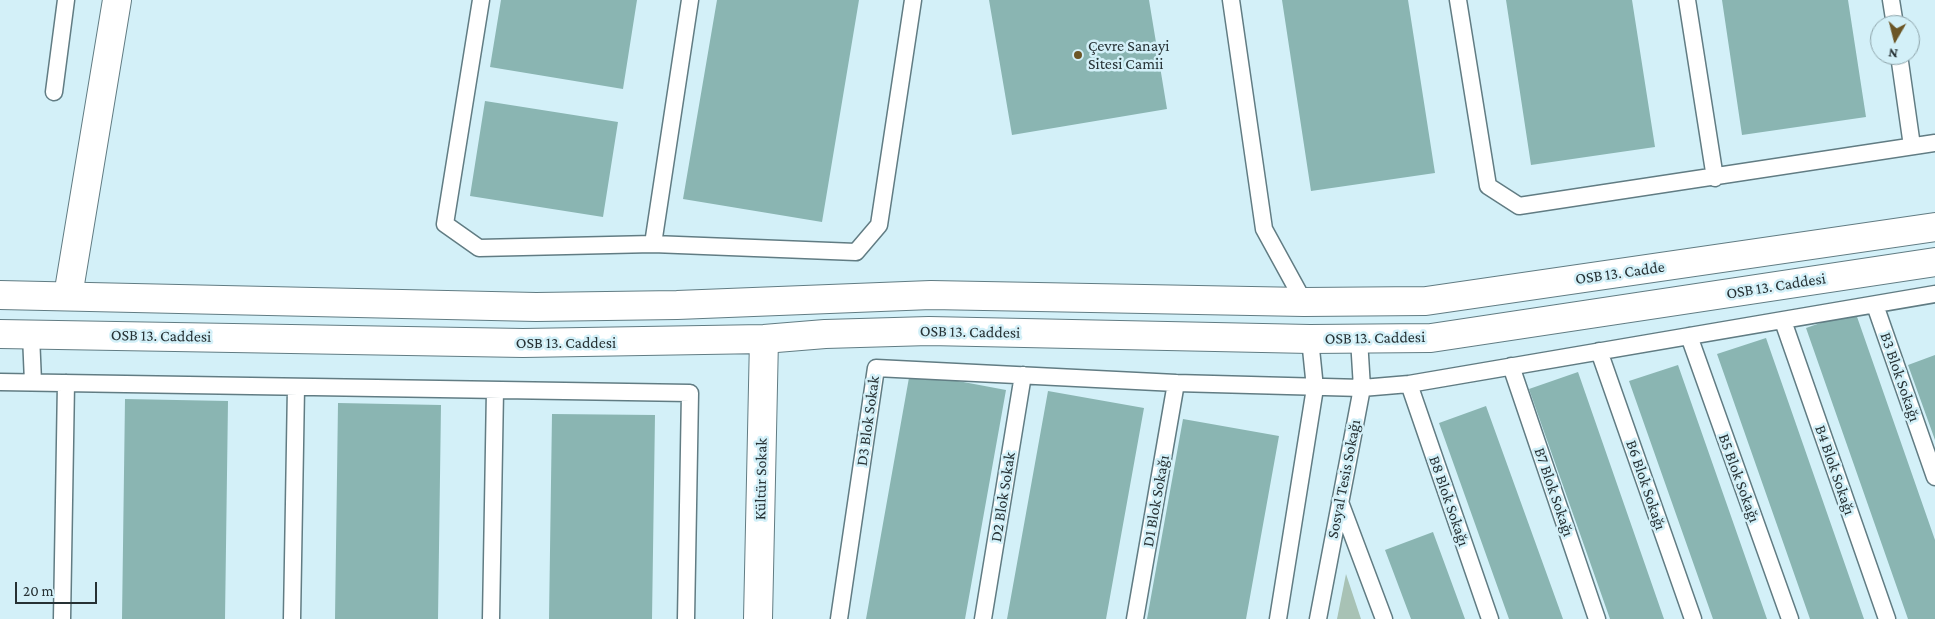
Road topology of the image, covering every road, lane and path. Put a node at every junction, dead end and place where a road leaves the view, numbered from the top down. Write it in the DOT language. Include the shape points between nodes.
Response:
graph roads {
  1 [pos="66,0"];
  2 [pos="117,0"];
  3 [pos="481,0"];
  4 [pos="690,0"];
  5 [pos="913,0"];
  6 [pos="1231,0"];
  7 [pos="1458,0"];
  8 [pos="1687,0"];
  9 [pos="1891,0"];
  10 [pos="1893,15"];
  11 [pos="1900,65"];
  12 [pos="54,92"];
  13 [pos="1935,143"];
  14 [pos="1912,146"];
  15 [pos="1715,178"];
  16 [pos="1935,227"];
  17 [pos="652,244"];
  18 [pos="1935,262"];
  19 [pos="1935,294"];
  20 [pos="0,295"];
  21 [pos="68,296"];
  22 [pos="1304,302"];
  23 [pos="1352,302"];
  24 [pos="1875,305"];
  25 [pos="1783,321"];
  26 [pos="0,334"];
  27 [pos="41,335"];
  28 [pos="1688,336"];
  29 [pos="764,339"];
  30 [pos="1310,339"];
  31 [pos="1359,339"];
  32 [pos="1599,351"];
  33 [pos="1511,366"];
  34 [pos="1023,375"];
  35 [pos="0,382"];
  36 [pos="33,382"];
  37 [pos="66,383"];
  38 [pos="1176,383"];
  39 [pos="1409,384"];
  40 [pos="296,387"];
  41 [pos="1315,388"];
  42 [pos="1362,388"];
  43 [pos="495,390"];
  44 [pos="1935,478"];
  45 [pos="1339,500"];
  46 [pos="62,619"];
  47 [pos="292,619"];
  48 [pos="491,619"];
  49 [pos="686,619"];
  50 [pos="758,619"];
  51 [pos="839,619"];
  52 [pos="983,619"];
  53 [pos="1135,619"];
  54 [pos="1278,619"];
  55 [pos="1318,619"];
  56 [pos="1384,619"];
  57 [pos="1490,619"];
  58 [pos="1597,619"];
  59 [pos="1693,619"];
  60 [pos="1790,619"];
  61 [pos="1888,619"];
  1 -- 12 [label="lane"];
  2 -- 21 [label="street"];
  3 -- 17 [label="lane" via="445,224 479,248"];
  4 -- 17 [label="lane"];
  5 -- 17 [label="lane" via="879,225 856,252"];
  6 -- 22 [label="lane" via="1264,229"];
  7 -- 15 [label="lane" via="1488,186 1519,206"];
  8 -- 15 [label="lane"];
  9 -- 10 [label="lane"];
  11 -- 14 [label="lane"];
  13 -- 14 [label="lane"];
  14 -- 15 [label="lane"];
  16 -- 23 [label="street, OSB 13. Cadde" via="1426,301"];
  18 -- 31 [label="street, OSB 13. Caddesi" via="1431,338"];
  19 -- 24 [label="lane"];
  20 -- 21 [label="street"];
  21 -- 22 [label="street" via="536,307 931,295"];
  21 -- 27 [label="street"];
  22 -- 23 [label="street, OSB 13. Cadde"];
  22 -- 30 [label="street"];
  23 -- 31 [label="street"];
  24 -- 25 [label="lane"];
  24 -- 44 [label="lane, B3 Blok Sokağı"];
  25 -- 28 [label="lane"];
  25 -- 61 [label="lane, B4 Blok Sokağı"];
  26 -- 27 [label="street, OSB 13. Caddesi"];
  27 -- 29 [label="street, OSB 13. Caddesi" via="523,344"];
  27 -- 36 [label="lane"];
  28 -- 32 [label="lane"];
  28 -- 60 [label="lane, B5 Blok Sokağı"];
  29 -- 30 [label="street, OSB 13. Caddesi" via="930,331"];
  29 -- 50 [label="street, Kültür Sokak"];
  30 -- 31 [label="street, OSB 13. Caddesi"];
  30 -- 41 [label="lane"];
  31 -- 42 [label="lane, Sosyal Tesis Sokağı"];
  32 -- 33 [label="lane"];
  32 -- 59 [label="lane, B6 Blok Sokağı"];
  33 -- 39 [label="lane"];
  33 -- 58 [label="lane, B7 Blok Sokağı"];
  34 -- 38 [label="lane"];
  34 -- 51 [label="lane, D3 Blok Sokak" via="876,368"];
  34 -- 52 [label="lane, D2 Blok Sokak"];
  35 -- 36 [label="lane"];
  36 -- 37 [label="lane"];
  37 -- 40 [label="lane"];
  37 -- 46 [label="lane"];
  38 -- 41 [label="lane"];
  38 -- 53 [label="lane, D1 Blok Sokağı"];
  39 -- 42 [label="lane"];
  39 -- 57 [label="lane, B8 Blok Sokağı"];
  40 -- 43 [label="lane"];
  40 -- 47 [label="lane"];
  41 -- 42 [label="lane"];
  41 -- 54 [label="lane"];
  42 -- 45 [label="lane, Sosyal Tesis Sokağı"];
  43 -- 48 [label="lane"];
  43 -- 49 [label="lane" via="690,394"];
  45 -- 55 [label="lane, Sosyal Tesis Sokağı"];
  45 -- 56 [label="lane"];
}
